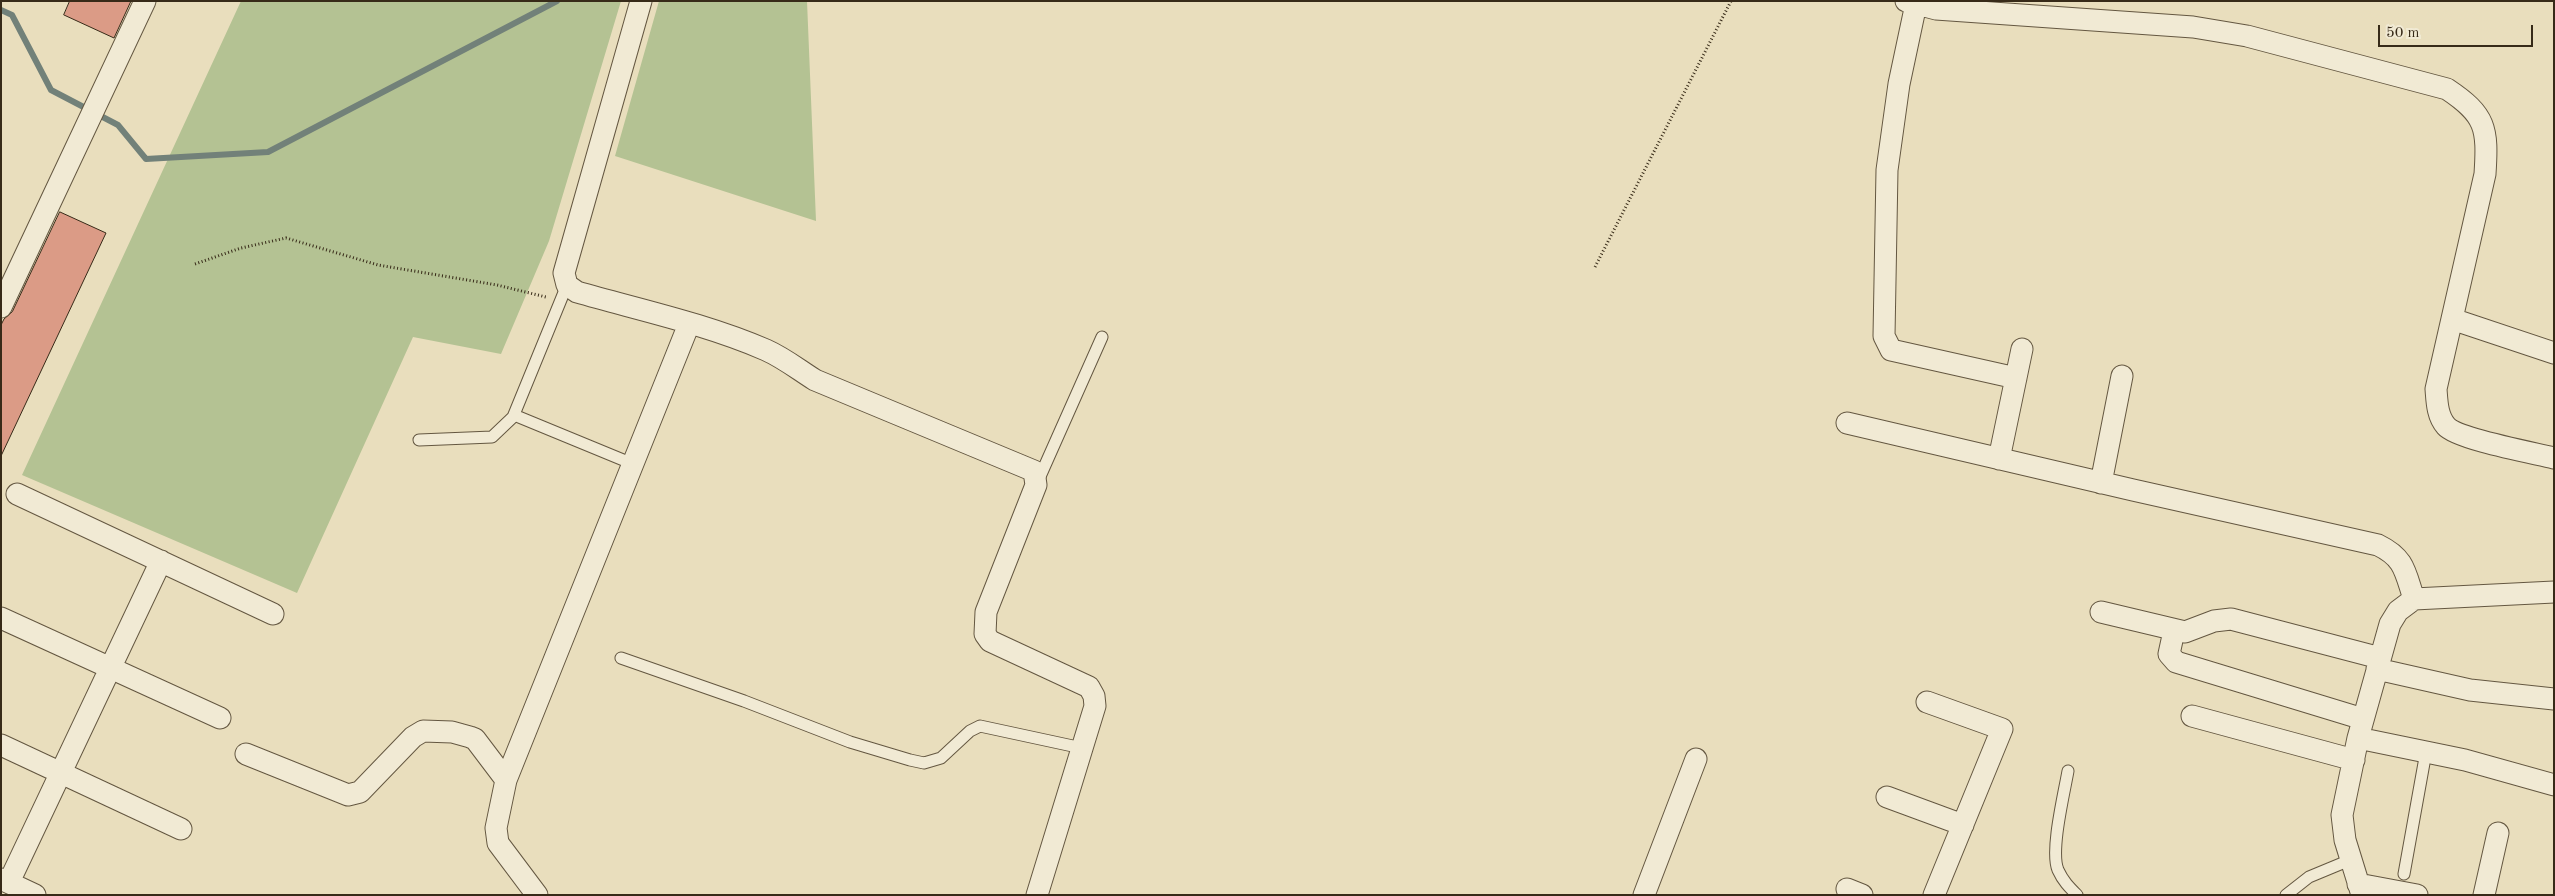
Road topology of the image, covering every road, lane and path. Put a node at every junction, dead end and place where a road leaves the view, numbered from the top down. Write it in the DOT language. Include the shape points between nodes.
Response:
graph roads {
  1 [pos="145,1"];
  2 [pos="640,1"];
  3 [pos="1731,1"];
  4 [pos="1917,3"];
  5 [pos="195,264"];
  6 [pos="1595,267"];
  7 [pos="564,293"];
  8 [pos="1,307"];
  9 [pos="2452,319"];
  10 [pos="689,324"];
  11 [pos="1102,337"];
  12 [pos="2022,348"];
  13 [pos="2554,353"];
  14 [pos="2122,376"];
  15 [pos="2016,378"];
  16 [pos="514,415"];
  17 [pos="1847,423"];
  18 [pos="419,440"];
  19 [pos="2554,458"];
  20 [pos="1999,459"];
  21 [pos="633,464"];
  22 [pos="2101,483"];
  23 [pos="1036,484"];
  24 [pos="17,494"];
  25 [pos="161,561"];
  26 [pos="2554,592"];
  27 [pos="2414,599"];
  28 [pos="2101,612"];
  29 [pos="273,614"];
  30 [pos="1,618"];
  31 [pos="2174,630"];
  32 [pos="621,658"];
  33 [pos="2379,664"];
  34 [pos="111,668"];
  35 [pos="2554,699"];
  36 [pos="1927,702"];
  37 [pos="2192,716"];
  38 [pos="220,718"];
  39 [pos="2360,728"];
  40 [pos="1,746"];
  41 [pos="1082,748"];
  42 [pos="2426,752"];
  43 [pos="246,754"];
  44 [pos="1696,759"];
  45 [pos="2354,760"];
  46 [pos="2068,771"];
  47 [pos="61,773"];
  48 [pos="506,780"];
  49 [pos="2554,785"];
  50 [pos="1887,797"];
  51 [pos="1963,825"];
  52 [pos="181,829"];
  53 [pos="2498,833"];
  54 [pos="2350,860"];
  55 [pos="2404,874"];
  56 [pos="5,881"];
  57 [pos="2360,890"];
  58 [pos="35,895"];
  59 [pos="537,895"];
  60 [pos="1037,895"];
  61 [pos="1644,895"];
  62 [pos="1934,895"];
  63 [pos="2077,895"];
  64 [pos="2286,895"];
  65 [pos="2416,895"];
  66 [pos="2484,895"];
  1 -- 8 [label="street"];
  2 -- 7 [label="street" via="564,273"];
  3 -- 6 [label="path"];
  4 -- 9 [label="street" via="1936,9 2193,26 2247,36 2447,89 2468,103 2483,122 2487,145 2485,174"];
  4 -- 15 [label="street" via="1899,84 1887,170 1884,336 1891,350"];
  5 -- 7 [label="path" via="241,248 286,238 378,265"];
  7 -- 10 [label="street" via="577,292"];
  7 -- 16 [label="lane"];
  9 -- 13 [label="street"];
  9 -- 19 [label="street" via="2436,389 2438,412 2446,427 2460,434"];
  10 -- 21 [label="street"];
  10 -- 23 [label="street" via="767,350 815,380 1030,468 1036,476"];
  11 -- 23 [label="lane"];
  12 -- 15 [label="street"];
  14 -- 22 [label="street"];
  15 -- 20 [label="street"];
  16 -- 18 [label="lane" via="492,437"];
  16 -- 21 [label="lane"];
  17 -- 20 [label="street"];
  20 -- 22 [label="street"];
  21 -- 48 [label="street"];
  22 -- 27 [label="street" via="2378,544 2402,562"];
  23 -- 41 [label="street" via="986,612 985,634 990,641 1089,687 1095,706"];
  24 -- 25 [label="street"];
  25 -- 29 [label="street"];
  25 -- 34 [label="street"];
  26 -- 27 [label="street"];
  27 -- 33 [label="street" via="2398,612 2390,624"];
  28 -- 31 [label="street"];
  30 -- 34 [label="street"];
  31 -- 33 [label="street" via="2185,632 2214,621 2231,619"];
  31 -- 39 [label="street" via="2169,654 2176,662"];
  32 -- 41 [label="lane" via="727,694 850,742 924,763 941,758 980,726"];
  33 -- 35 [label="street" via="2470,690"];
  33 -- 39 [label="street"];
  34 -- 38 [label="street"];
  34 -- 47 [label="street"];
  36 -- 51 [label="street" via="2002,729"];
  37 -- 45 [label="street"];
  39 -- 42 [label="street"];
  39 -- 45 [label="street"];
  40 -- 47 [label="street"];
  41 -- 60 [label="street"];
  42 -- 49 [label="street"];
  42 -- 55 [label="lane"];
  43 -- 48 [label="street" via="348,795 360,792 413,737 423,731 452,732 475,739"];
  44 -- 61 [label="street"];
  45 -- 54 [label="street" via="2342,815"];
  46 -- 63 [label="lane" via="2055,855 2062,877"];
  47 -- 52 [label="street"];
  47 -- 56 [label="street"];
  48 -- 59 [label="street" via="496,828 498,843"];
  50 -- 51 [label="street"];
  51 -- 62 [label="street"];
  53 -- 66 [label="street"];
  54 -- 57 [label="street"];
  54 -- 64 [label="lane" via="2309,876"];
  56 -- 58 [label="street"];
  57 -- 65 [label="street"];
}
